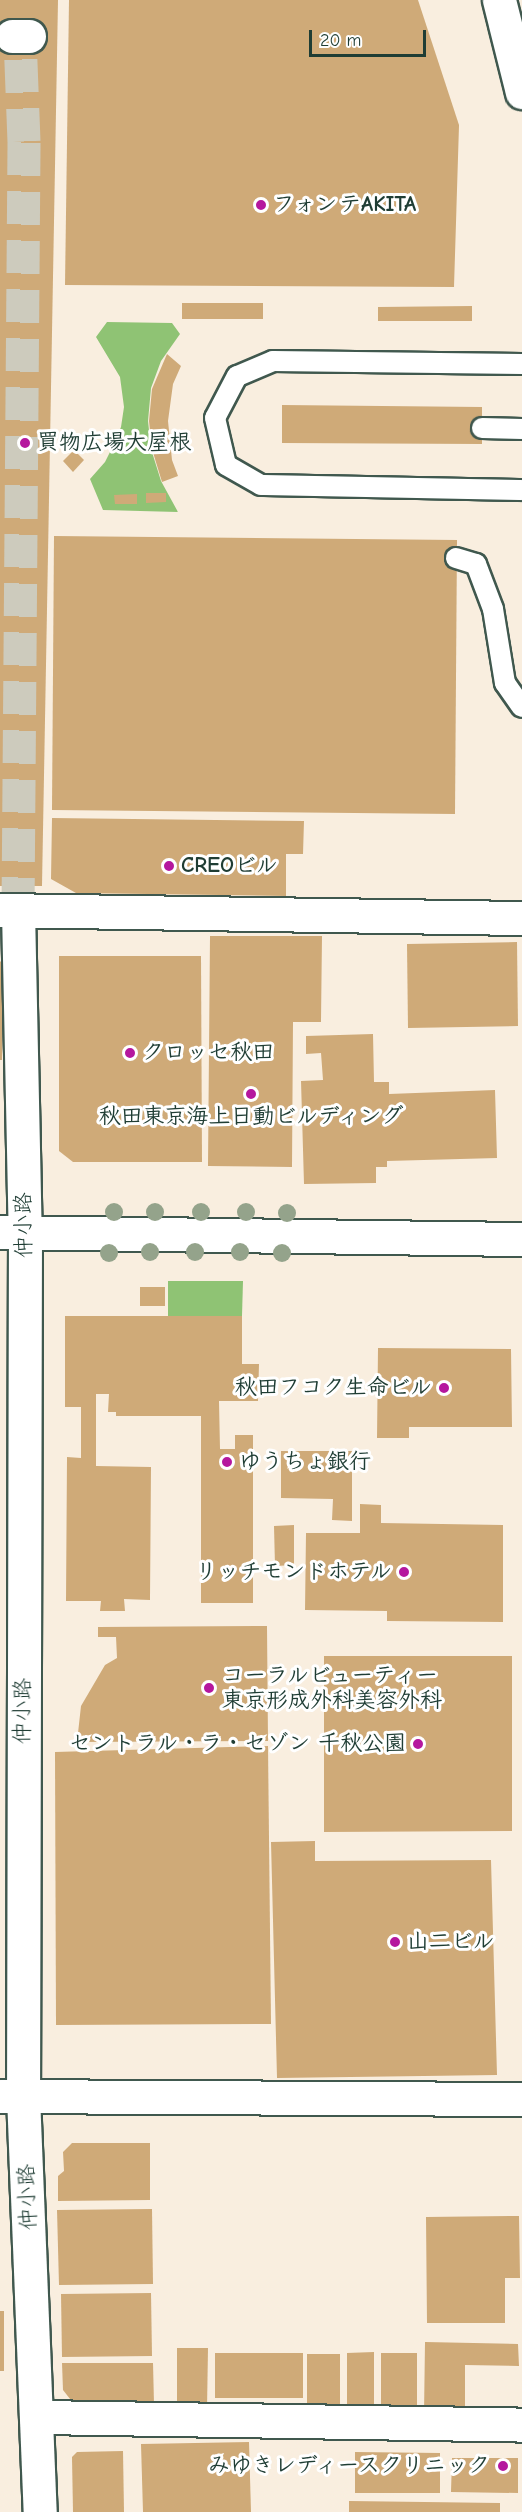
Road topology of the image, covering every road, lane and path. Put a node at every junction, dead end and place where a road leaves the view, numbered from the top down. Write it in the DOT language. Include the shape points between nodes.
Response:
graph roads {
  1 [pos="499,0"];
  2 [pos="515,35"];
  3 [pos="522,92"];
  4 [pos="522,364"];
  5 [pos="482,428"];
  6 [pos="522,429"];
  7 [pos="522,490"];
  8 [pos="456,558"];
  9 [pos="522,707"];
  10 [pos="9,910"];
  11 [pos="522,918"];
  12 [pos="13,1232"];
  13 [pos="522,1239"];
  14 [pos="12,2096"];
  15 [pos="522,2099"];
  16 [pos="38,2417"];
  17 [pos="522,2425"];
  18 [pos="40,2512"];
  1 -- 2 [label="street"];
  2 -- 3 [label="street"];
  4 -- 7 [label="lane" via="273,361 237,376 214,418 226,465 261,485"];
  5 -- 6 [label="lane"];
  8 -- 9 [label="lane" via="476,564 493,609 505,683"];
  10 -- 11 [label="street"];
  10 -- 12 [label="street, 仲小路"];
  12 -- 13 [label="street"];
  12 -- 14 [label="street, 仲小路"];
  14 -- 15 [label="street"];
  14 -- 16 [label="street, 仲小路"];
  16 -- 17 [label="street"];
  16 -- 18 [label="street, 仲小路"];
}
